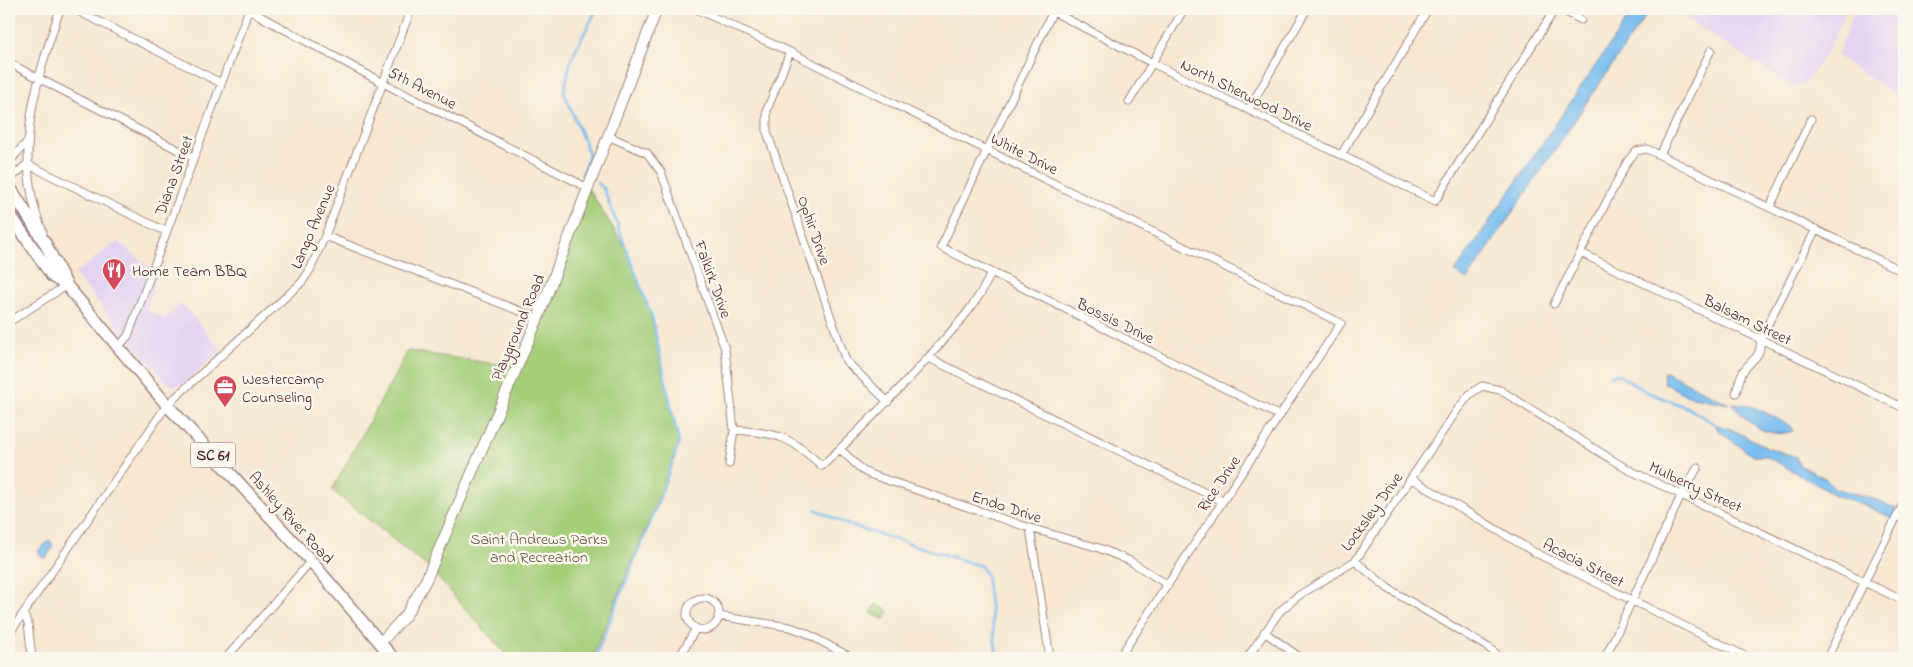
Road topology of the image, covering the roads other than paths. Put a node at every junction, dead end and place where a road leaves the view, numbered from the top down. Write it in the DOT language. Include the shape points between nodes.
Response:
graph roads {
  1 [pos="60,9"];
  2 [pos="74,9"];
  3 [pos="248,9"];
  4 [pos="411,9"];
  5 [pos="657,9"];
  6 [pos="696,9"];
  7 [pos="1184,9"];
  8 [pos="1307,9"];
  9 [pos="1428,9"];
  10 [pos="1555,9"];
  11 [pos="1560,9"];
  12 [pos="1052,10"];
  13 [pos="1581,20"];
  14 [pos="1711,50"];
  15 [pos="790,52"];
  16 [pos="9,63"];
  17 [pos="1152,63"];
  18 [pos="37,76"];
  19 [pos="221,83"];
  20 [pos="383,83"];
  21 [pos="1129,102"];
  22 [pos="1248,110"];
  23 [pos="1811,118"];
  24 [pos="608,136"];
  25 [pos="27,142"];
  26 [pos="988,150"];
  27 [pos="1341,155"];
  28 [pos="1660,155"];
  29 [pos="194,158"];
  30 [pos="9,162"];
  31 [pos="27,164"];
  32 [pos="9,180"];
  33 [pos="9,186"];
  34 [pos="588,188"];
  35 [pos="1770,207"];
  36 [pos="9,212"];
  37 [pos="1816,230"];
  38 [pos="167,232"];
  39 [pos="325,236"];
  40 [pos="1581,253"];
  41 [pos="1904,272"];
  42 [pos="991,273"];
  43 [pos="67,286"];
  44 [pos="1554,304"];
  45 [pos="538,318"];
  46 [pos="9,322"];
  47 [pos="1341,323"];
  48 [pos="1760,340"];
  49 [pos="118,347"];
  50 [pos="929,358"];
  51 [pos="1482,386"];
  52 [pos="1736,393"];
  53 [pos="888,402"];
  54 [pos="167,405"];
  55 [pos="1904,408"];
  56 [pos="1280,416"];
  57 [pos="734,430"];
  58 [pos="840,449"];
  59 [pos="729,464"];
  60 [pos="1698,467"];
  61 [pos="1412,479"];
  62 [pos="1682,494"];
  63 [pos="1222,500"];
  64 [pos="1903,505"];
  65 [pos="1030,528"];
  66 [pos="1355,560"];
  67 [pos="311,561"];
  68 [pos="1866,582"];
  69 [pos="1168,585"];
  70 [pos="1904,601"];
  71 [pos="1631,602"];
  72 [pos="23,614"];
  73 [pos="718,616"];
  74 [pos="696,628"];
  75 [pos="1264,632"];
  76 [pos="9,634"];
  77 [pos="380,643"];
  78 [pos="32,658"];
  79 [pos="226,658"];
  80 [pos="393,658"];
  81 [pos="679,658"];
  82 [pos="852,658"];
  83 [pos="1050,658"];
  84 [pos="1119,658"];
  85 [pos="1247,658"];
  86 [pos="1301,658"];
  87 [pos="1502,658"];
  88 [pos="1605,658"];
  89 [pos="1749,658"];
  90 [pos="1827,658"];
  1 -- 18 [label="street"];
  2 -- 19 [label="street"];
  3 -- 19 [label="street, Diana Street"];
  3 -- 20 [label="street, 5th Avenue"];
  4 -- 20 [label="street, Lango Avenue"];
  5 -- 24 [label="main road, Playground Road"];
  6 -- 15 [label="street, White Drive"];
  7 -- 17 [label="street"];
  8 -- 22 [label="street"];
  9 -- 27 [label="street"];
  10 -- 27 [label="street, North Sherwood Drive" via="1435,201"];
  11 -- 13 [label="street"];
  12 -- 17 [label="street, North Sherwood Drive"];
  12 -- 26 [label="street"];
  14 -- 28 [label="street"];
  15 -- 26 [label="street, White Drive"];
  15 -- 53 [label="street, Ophir Drive" via="767,110 767,132 846,362"];
  16 -- 18 [label="street"];
  17 -- 21 [label="street"];
  17 -- 22 [label="street, North Sherwood Drive"];
  18 -- 25 [label="street"];
  18 -- 29 [label="street"];
  19 -- 29 [label="street, Diana Street"];
  20 -- 34 [label="street, 5th Avenue"];
  20 -- 39 [label="street, Lango Avenue"];
  22 -- 27 [label="street, North Sherwood Drive"];
  23 -- 35 [label="street"];
  24 -- 34 [label="main road, Playground Road"];
  24 -- 57 [label="street, Falkirk Drive" via="647,153 661,172 725,349"];
  25 -- 30 [label="street"];
  25 -- 31 [label="street"];
  26 -- 42 [label="street, Bossis Drive" via="941,247"];
  26 -- 47 [label="street, White Drive"];
  28 -- 35 [label="street"];
  28 -- 40 [label="street" via="1647,149 1636,150"];
  29 -- 38 [label="street, Diana Street"];
  31 -- 32 [label="street"];
  31 -- 38 [label="street"];
  31 -- 43 [label="street" via="40,225"];
  33 -- 43 [label="main road, Ashley River Road / SC 61"];
  34 -- 45 [label="main road, Playground Road"];
  35 -- 37 [label="street"];
  36 -- 43 [label="main road, Ashley River Road / SC 61" via="52,276"];
  37 -- 41 [label="street"];
  37 -- 48 [label="street"];
  38 -- 49 [label="street, Diana Street" via="128,336"];
  39 -- 45 [label="street"];
  39 -- 54 [label="street, Lango Avenue" via="302,282"];
  40 -- 44 [label="street"];
  40 -- 48 [label="street, Balsam Street"];
  42 -- 50 [label="street" via="972,308"];
  42 -- 56 [label="street, Bossis Drive"];
  43 -- 46 [label="street"];
  43 -- 49 [label="main road, Ashley River Road / SC 61"];
  45 -- 77 [label="main road, Playground Road" via="426,580 406,616"];
  47 -- 56 [label="street, Rice Drive"];
  48 -- 52 [label="street" via="1761,347 1754,362 1743,370"];
  48 -- 55 [label="street, Balsam Street"];
  49 -- 54 [label="main road, Ashley River Road / SC 61"];
  50 -- 53 [label="street"];
  50 -- 63 [label="street"];
  51 -- 61 [label="street, Locksley Drive" via="1470,394 1458,409"];
  51 -- 62 [label="street, Mulberry Street" via="1500,390 1627,470"];
  53 -- 58 [label="street"];
  54 -- 67 [label="main road, Ashley River Road / SC 61"];
  54 -- 72 [label="street, Lango Avenue"];
  56 -- 63 [label="street, Rice Drive"];
  57 -- 58 [label="street" via="780,436 797,444 822,466"];
  57 -- 59 [label="street, Falkirk Drive"];
  58 -- 65 [label="street, Endo Drive" via="869,474"];
  60 -- 62 [label="street"];
  61 -- 66 [label="street, Locksley Drive"];
  61 -- 71 [label="street, Acacia Street" via="1534,552"];
  62 -- 68 [label="street, Mulberry Street"];
  62 -- 71 [label="street"];
  63 -- 69 [label="street, Rice Drive"];
  64 -- 68 [label="street"];
  65 -- 69 [label="street, Endo Drive" via="1115,554"];
  65 -- 83 [label="street"];
  66 -- 75 [label="street, Locksley Drive" via="1298,596 1280,611"];
  66 -- 87 [label="street" via="1389,588"];
  67 -- 77 [label="main road, Ashley River Road / SC 61"];
  67 -- 79 [label="street"];
  68 -- 70 [label="street, Mulberry Street"];
  68 -- 90 [label="street"];
  69 -- 84 [label="street, Rice Drive"];
  71 -- 88 [label="street"];
  71 -- 89 [label="street, Acacia Street"];
  72 -- 76 [label="street, Lango Avenue"];
  72 -- 78 [label="street" via="28,623"];
  73 -- 74 [label="street" via="710,628"];
  73 -- 74 [label="street" via="716,606 709,600 694,601 687,615"];
  73 -- 82 [label="street" via="790,627"];
  74 -- 81 [label="street"];
  75 -- 85 [label="street, Locksley Drive"];
  75 -- 86 [label="street"];
  77 -- 80 [label="main road, Ashley River Road / SC 61"];
}
